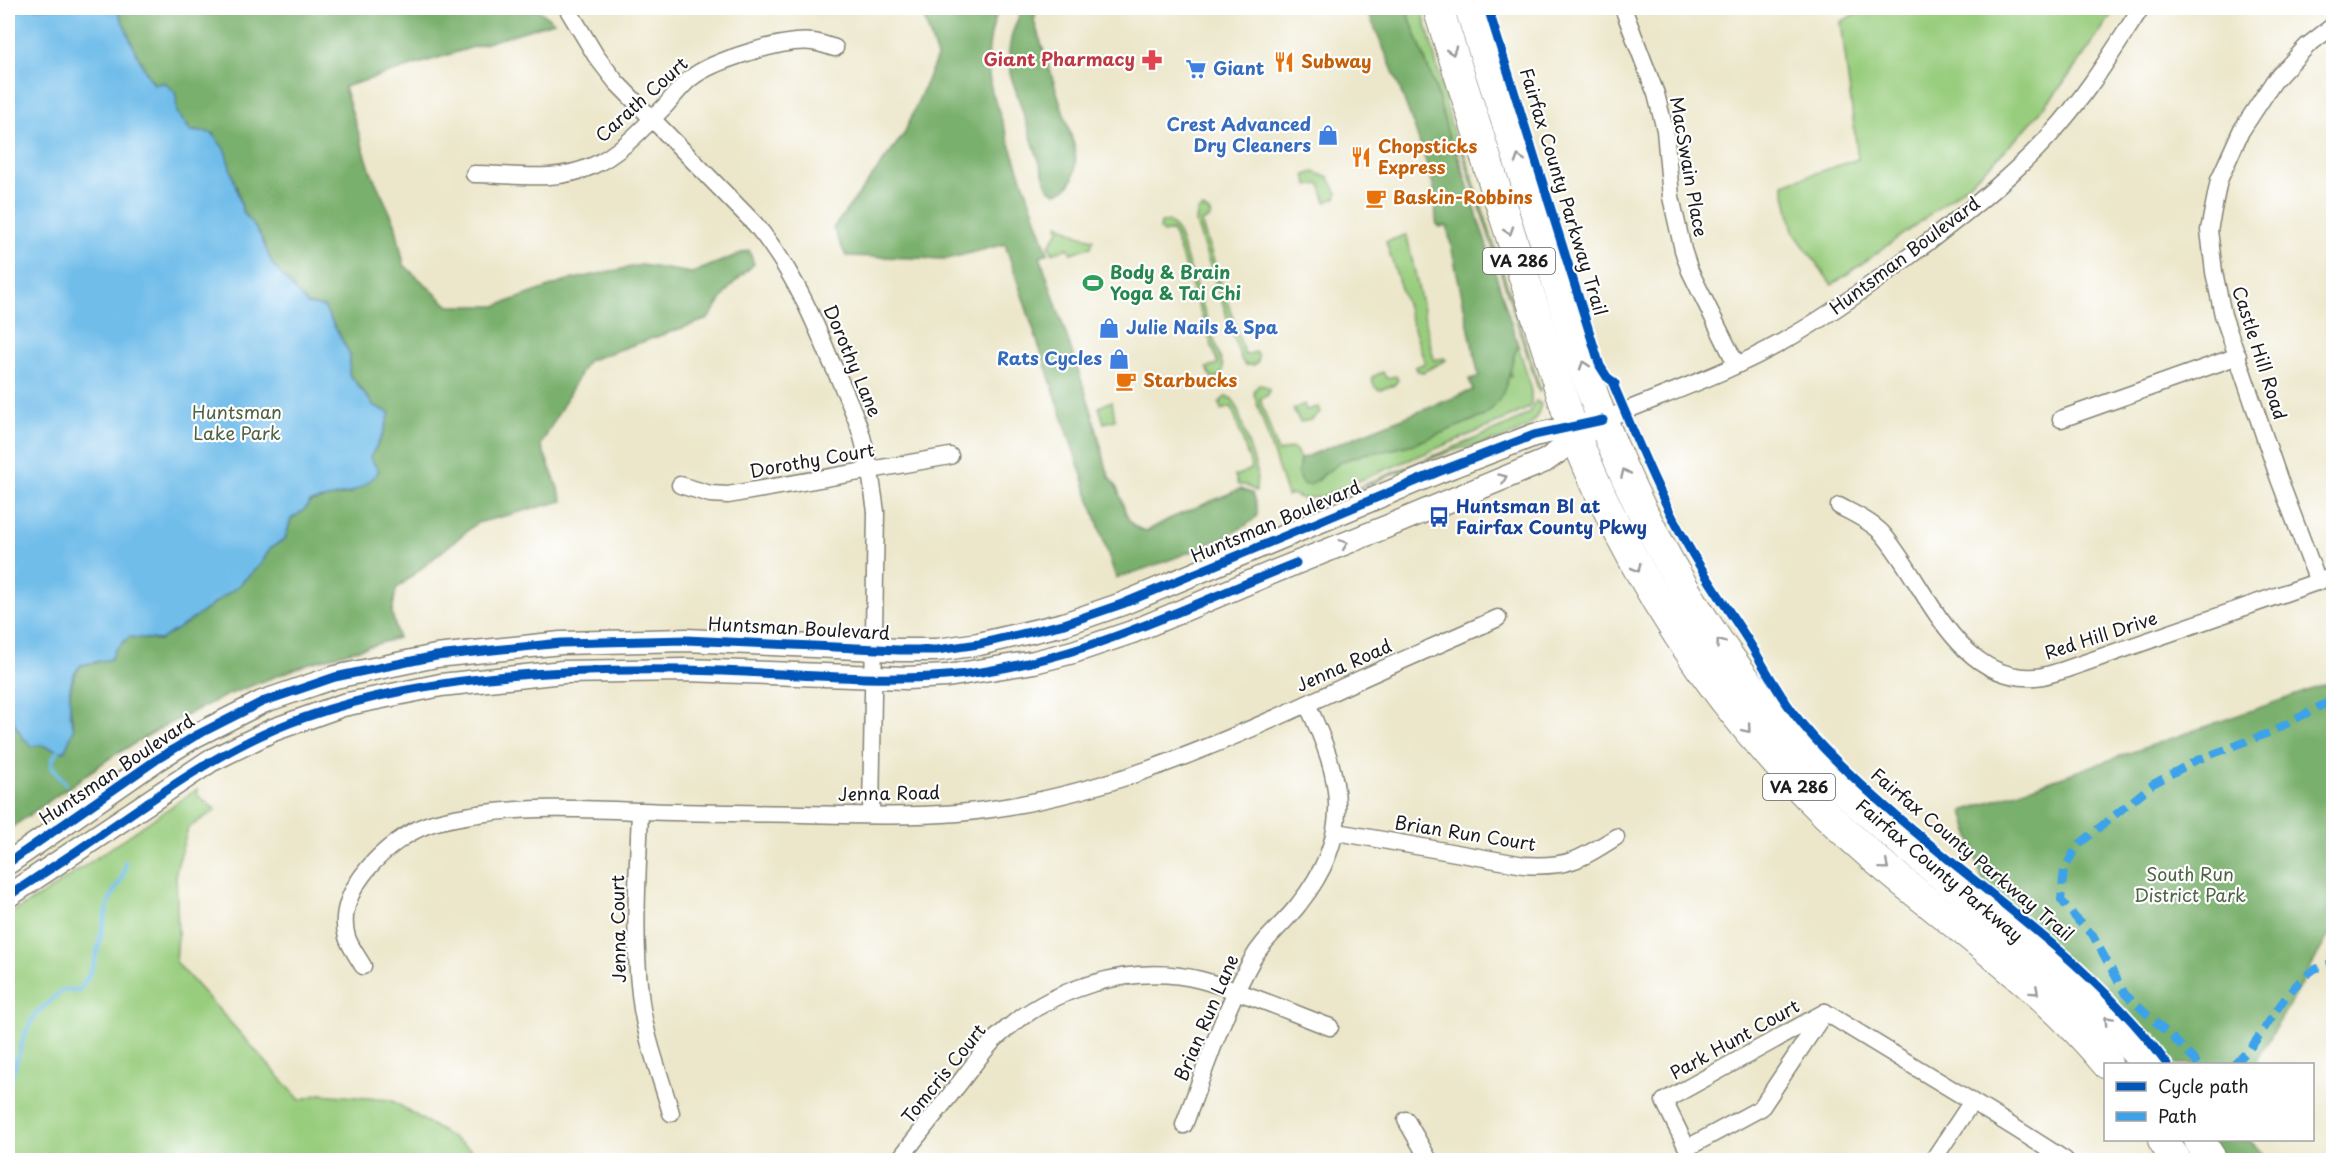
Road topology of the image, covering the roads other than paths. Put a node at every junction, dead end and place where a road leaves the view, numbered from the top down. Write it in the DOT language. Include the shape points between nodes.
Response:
graph roads {
  1 [pos="567,8"];
  2 [pos="1438,8"];
  3 [pos="1470,8"];
  4 [pos="1623,8"];
  5 [pos="2141,8"];
  6 [pos="2334,25"];
  7 [pos="835,48"];
  8 [pos="652,118"];
  9 [pos="474,174"];
  10 [pos="2238,356"];
  11 [pos="1736,364"];
  12 [pos="2061,419"];
  13 [pos="1603,420"];
  14 [pos="1575,433"];
  15 [pos="950,456"];
  16 [pos="869,470"];
  17 [pos="680,485"];
  18 [pos="1839,506"];
  19 [pos="2326,579"];
  20 [pos="1498,618"];
  21 [pos="875,650"];
  22 [pos="874,678"];
  23 [pos="1307,705"];
  24 [pos="640,811"];
  25 [pos="871,815"];
  26 [pos="1336,832"];
  27 [pos="1616,837"];
  28 [pos="8,863"];
  29 [pos="8,896"];
  30 [pos="363,966"];
  31 [pos="1236,991"];
  32 [pos="1825,1012"];
  33 [pos="1330,1027"];
  34 [pos="2105,1063"];
  35 [pos="2144,1063"];
  36 [pos="1971,1103"];
  37 [pos="671,1113"];
  38 [pos="1406,1120"];
  39 [pos="1184,1125"];
  40 [pos="2164,1141"];
  41 [pos="2200,1141"];
  42 [pos="899,1161"];
  43 [pos="1429,1161"];
  44 [pos="1933,1161"];
  45 [pos="2065,1161"];
  46 [pos="2176,1161"];
  47 [pos="2211,1161"];
  1 -- 8 [label="street, Dorothy Lane" via="616,82"];
  2 -- 14 [label="highway, Fairfax County Parkway / VA 286, one-way"];
  13 -- 3 [label="highway, Fairfax County Parkway / VA 286, one-way"];
  4 -- 11 [label="street, MacSwain Place" via="1656,94 1665,130 1671,196 1683,250"];
  5 -- 11 [label="street, Huntsman Boulevard" via="2084,94 2014,172 1847,302 1781,343"];
  6 -- 10 [label="street, Castle Hill Road" via="2307,46 2274,81 2241,131 2219,180 2209,230 2223,315"];
  7 -- 8 [label="street, Carath Court" via="812,41 788,43 717,64 692,78"];
  8 -- 9 [label="street, Carath Court" via="612,155 578,172 534,177"];
  8 -- 16 [label="street, Dorothy Lane" via="755,224 786,265 811,313 859,427"];
  10 -- 12 [label="street"];
  10 -- 19 [label="street, Castle Hill Road" via="2279,479"];
  11 -- 13 [label="street, Huntsman Boulevard"];
  13 -- 14 [label="street, Huntsman Boulevard"];
  35 -- 13 [label="highway, Fairfax County Parkway / VA 286, one-way" via="2072,984 1872,816 1808,754 1771,711 1685,591 1651,530"];
  14 -- 21 [label="street, Huntsman Boulevard" via="1534,435 1122,604 1064,624 937,650"];
  22 -- 14 [label="street, Huntsman Boulevard, one-way" via="988,671 1034,662 1132,632 1545,461"];
  14 -- 34 [label="highway, Fairfax County Parkway / VA 286, one-way" via="1618,531 1663,612 1703,673 1762,748 1851,837 2065,1018"];
  15 -- 16 [label="street, Dorothy Court"];
  16 -- 17 [label="street, Dorothy Court" via="728,495"];
  16 -- 21 [label="street, Dorothy Lane" via="876,512"];
  18 -- 19 [label="street, Red Hill Drive" via="1881,532 1963,648 1981,664 2009,674 2034,677 2061,671"];
  20 -- 23 [label="street, Jenna Road"];
  21 -- 22 [label="street, Dorothy Lane"];
  21 -- 28 [label="street, Huntsman Boulevard" via="686,640 561,643 436,656 335,677 262,702 195,736"];
  22 -- 25 [label="street, Dorothy Lane"];
  22 -- 29 [label="street, Huntsman Boulevard" via="686,670 563,672 441,685 343,705 273,730 210,761"];
  23 -- 25 [label="street, Jenna Road" via="1166,764 1066,795 957,813"];
  23 -- 26 [label="street, Brian Run Lane" via="1332,765 1338,815"];
  24 -- 25 [label="street, Jenna Road"];
  24 -- 30 [label="street, Jenna Road" via="504,810 444,819 408,834 372,863 347,910 347,938"];
  24 -- 37 [label="street, Jenna Court" via="636,946 640,996"];
  26 -- 27 [label="street, Brian Run Court" via="1545,867 1581,859"];
  26 -- 31 [label="street, Brian Run Lane" via="1312,886 1264,942"];
  31 -- 33 [label="street, Tomcris Court"];
  31 -- 39 [label="street, Brian Run Lane"];
  31 -- 42 [label="street, Tomcris Court" via="1180,976 1138,975 1093,983 1049,1001 994,1040"];
  32 -- 32 [label="street, Park Hunt Court" via="1761,1108 1687,1148 1664,1101"];
  32 -- 36 [label="street, Park Hunt Court"];
  36 -- 44 [label="street"];
  36 -- 45 [label="street, Park Hunt Court"];
  38 -- 43 [label="street"];
  40 -- 46 [label="highway"];
  41 -- 47 [label="highway"];
}
